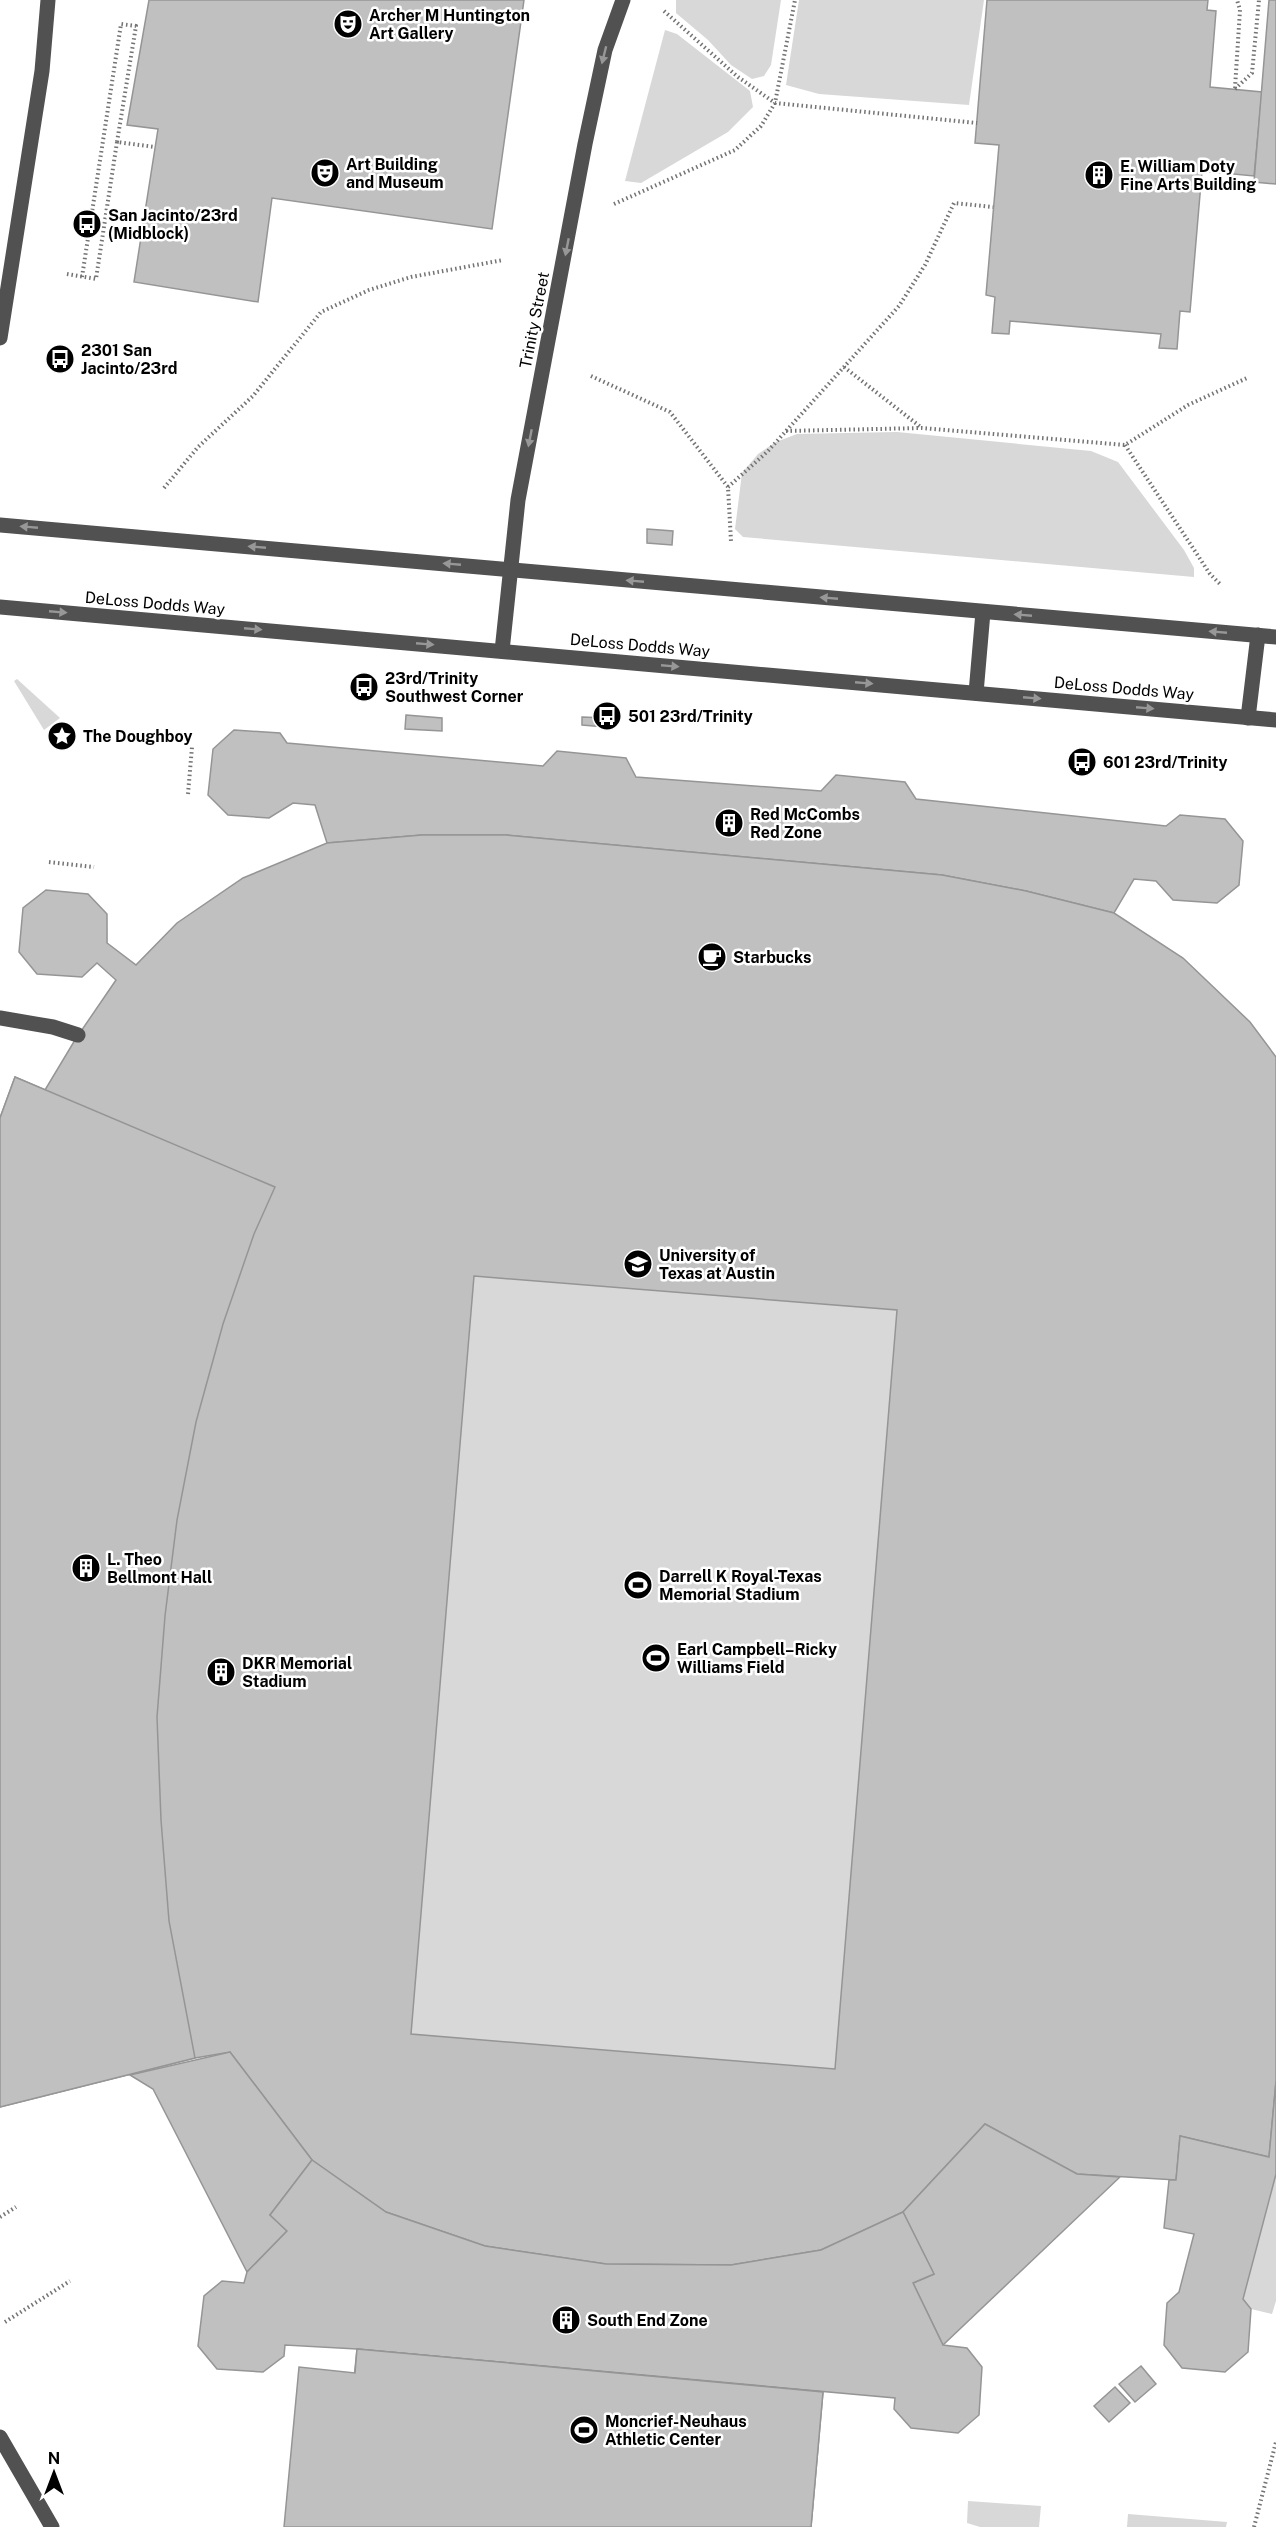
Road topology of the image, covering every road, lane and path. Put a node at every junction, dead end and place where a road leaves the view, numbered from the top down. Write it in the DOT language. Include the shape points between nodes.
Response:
graph roads {
  1 [pos="48,0"];
  2 [pos="623,0"];
  3 [pos="795,0"];
  4 [pos="1237,0"];
  5 [pos="1259,0"];
  6 [pos="664,11"];
  7 [pos="775,103"];
  8 [pos="977,123"];
  9 [pos="117,142"];
  10 [pos="155,147"];
  11 [pos="614,204"];
  12 [pos="993,207"];
  13 [pos="503,260"];
  14 [pos="67,274"];
  15 [pos="82,277"];
  16 [pos="0,338"];
  17 [pos="844,367"];
  18 [pos="591,376"];
  19 [pos="1247,378"];
  20 [pos="922,428"];
  21 [pos="786,431"];
  22 [pos="1125,445"];
  23 [pos="728,486"];
  24 [pos="164,488"];
  25 [pos="0,525"];
  26 [pos="731,541"];
  27 [pos="510,569"];
  28 [pos="1220,584"];
  29 [pos="0,607"];
  30 [pos="983,612"];
  31 [pos="1258,635"];
  32 [pos="1276,637"];
  33 [pos="502,651"];
  34 [pos="976,693"];
  35 [pos="1248,718"];
  36 [pos="1276,720"];
  37 [pos="192,747"];
  38 [pos="188,794"];
  39 [pos="49,862"];
  40 [pos="94,867"];
  41 [pos="0,1018"];
  42 [pos="78,1035"];
  43 [pos="16,2207"];
  44 [pos="0,2217"];
  45 [pos="70,2281"];
  46 [pos="5,2322"];
  47 [pos="0,2437"];
  48 [pos="1276,2442"];
  49 [pos="52,2527"];
  50 [pos="1254,2527"];
  1 -- 16 [label="street" via="42,71"];
  2 -- 27 [label="street, Trinity Street, one-way" via="605,50 585,144 518,500"];
  3 -- 7 [label="path"];
  4 -- 5 [label="path" via="1240,10 1235,89 1252,73"];
  6 -- 7 [label="path" via="738,77"];
  7 -- 8 [label="path"];
  7 -- 11 [label="path" via="761,126 735,150"];
  9 -- 10 [label="path"];
  9 -- 15 [label="path" via="96,279"];
  9 -- 15 [label="path" via="136,26 121,24"];
  12 -- 17 [label="path" via="954,203 925,265 898,306"];
  13 -- 24 [label="path" via="411,277 369,290 321,312 253,396 198,447"];
  14 -- 15 [label="path"];
  17 -- 20 [label="path"];
  17 -- 21 [label="path"];
  18 -- 23 [label="path" via="670,412"];
  19 -- 22 [label="path" via="1188,405"];
  20 -- 21 [label="path"];
  20 -- 22 [label="path"];
  21 -- 23 [label="path"];
  22 -- 28 [label="path"];
  23 -- 26 [label="path"];
  27 -- 25 [label="street, one-way"];
  30 -- 27 [label="street, one-way"];
  27 -- 33 [label="street, Trinity Street"];
  29 -- 33 [label="street, DeLoss Dodds Way, one-way"];
  31 -- 30 [label="street, one-way"];
  30 -- 34 [label="street"];
  31 -- 32 [label="street"];
  31 -- 35 [label="street"];
  33 -- 34 [label="street, DeLoss Dodds Way, one-way"];
  34 -- 35 [label="street, DeLoss Dodds Way, one-way"];
  35 -- 36 [label="street, DeLoss Dodds Way"];
  37 -- 38 [label="path"];
  39 -- 40 [label="path"];
  41 -- 42 [label="street" via="52,1026"];
  43 -- 44 [label="path"];
  45 -- 46 [label="path"];
  47 -- 49 [label="street"];
  48 -- 50 [label="path"];
}
